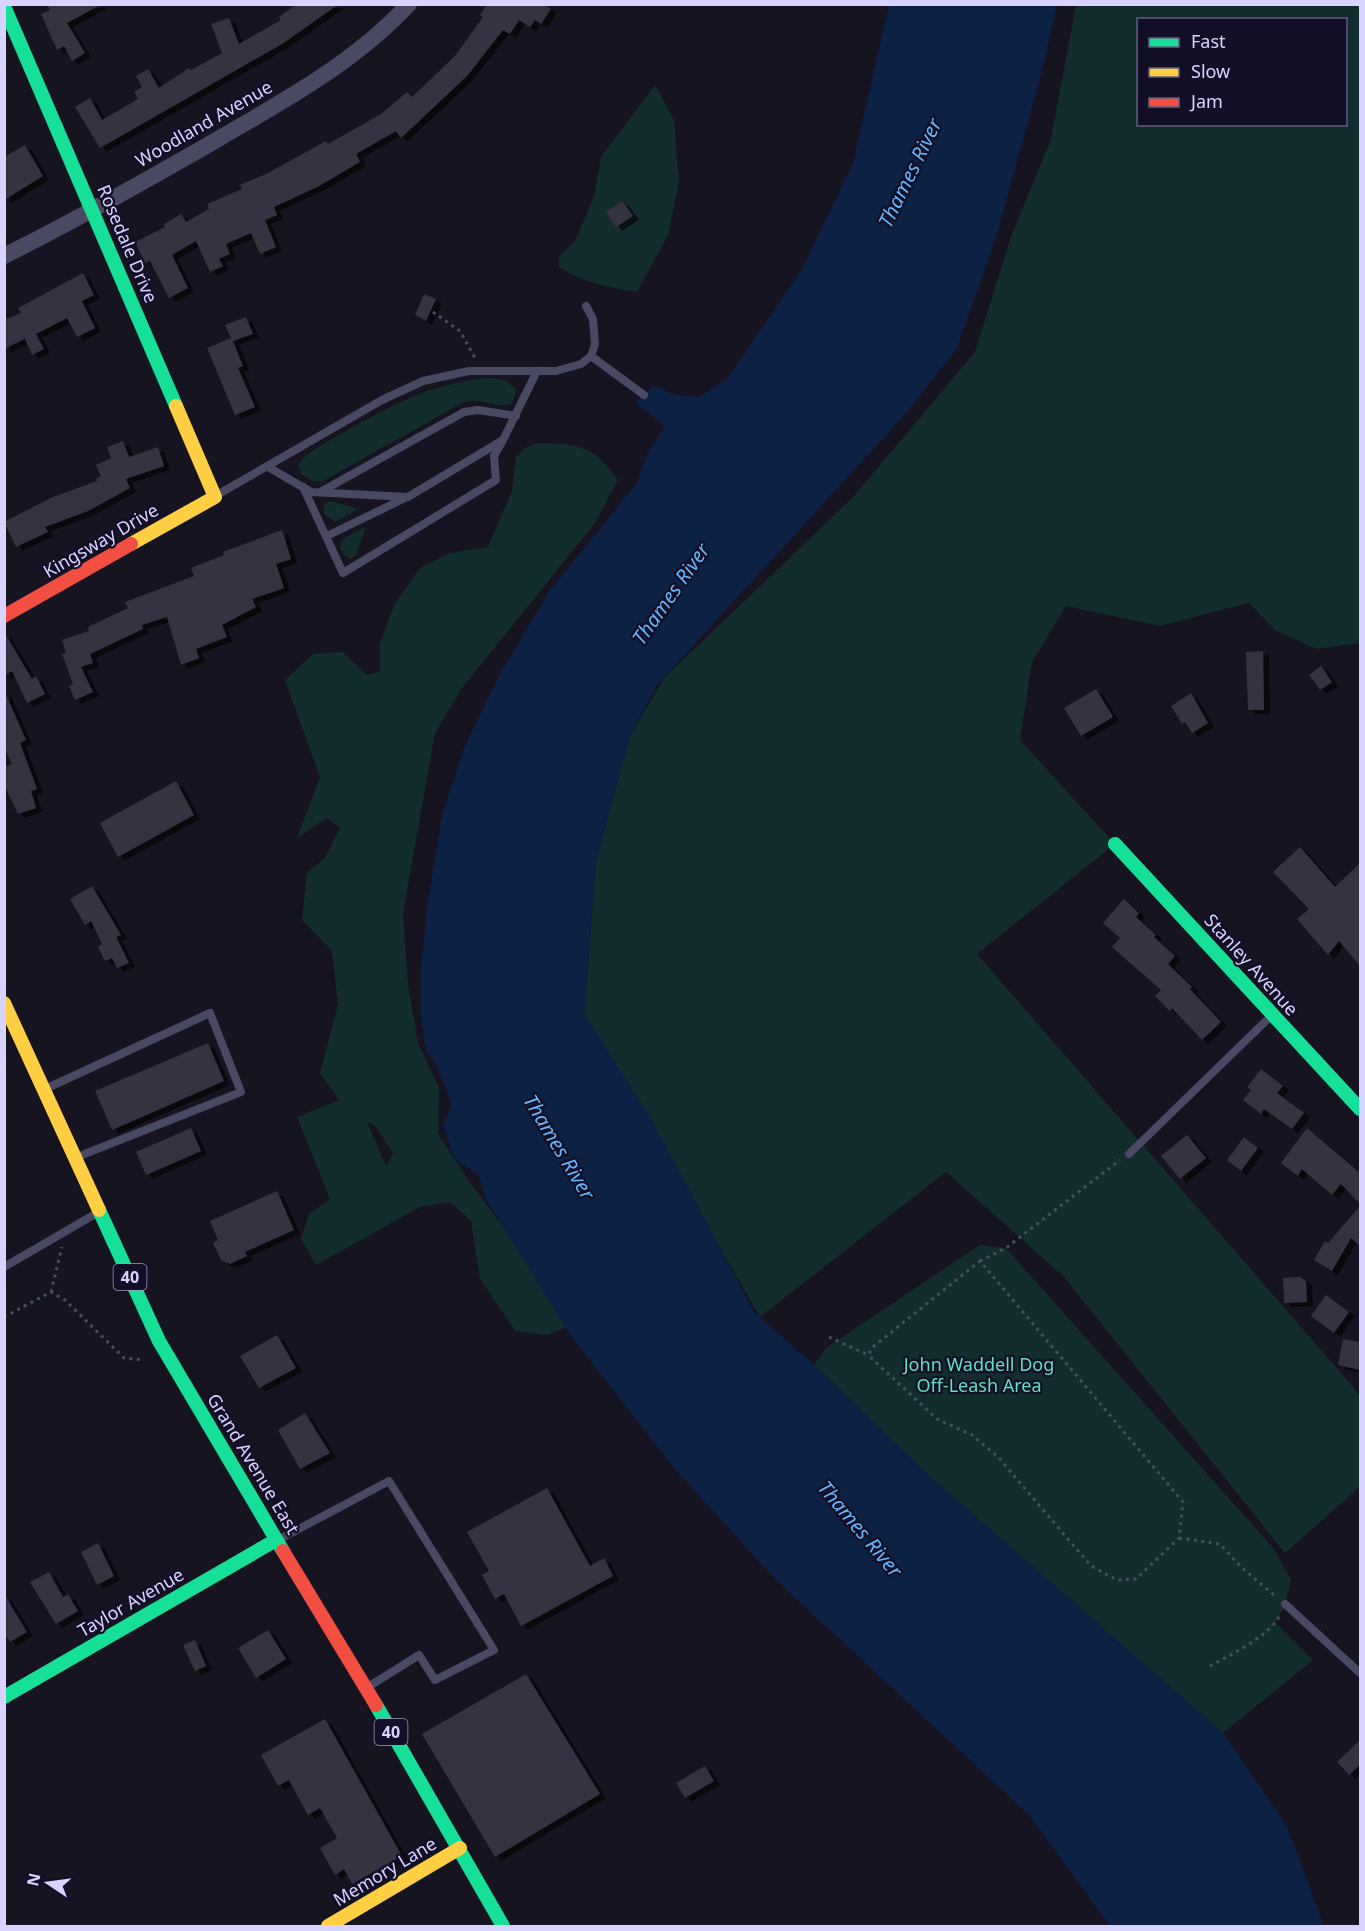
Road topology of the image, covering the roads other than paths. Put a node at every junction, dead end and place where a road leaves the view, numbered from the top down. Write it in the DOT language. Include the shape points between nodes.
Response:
graph roads {
  1 [pos="409,4"];
  2 [pos="4,6"];
  3 [pos="92,212"];
  4 [pos="4,256"];
  5 [pos="586,306"];
  6 [pos="591,356"];
  7 [pos="537,372"];
  8 [pos="644,395"];
  9 [pos="516,416"];
  10 [pos="503,440"];
  11 [pos="268,467"];
  12 [pos="303,487"];
  13 [pos="320,492"];
  14 [pos="215,497"];
  15 [pos="408,497"];
  16 [pos="327,536"];
  17 [pos="4,616"];
  18 [pos="1115,844"];
  19 [pos="4,1003"];
  20 [pos="1272,1015"];
  21 [pos="44,1089"];
  22 [pos="1360,1109"];
  23 [pos="1129,1154"];
  24 [pos="76,1158"];
  25 [pos="99,1211"];
  26 [pos="4,1267"];
  27 [pos="276,1540"];
  28 [pos="1285,1604"];
  29 [pos="1360,1673"];
  30 [pos="366,1688"];
  31 [pos="4,1697"];
  32 [pos="460,1848"];
  33 [pos="328,1926"];
  34 [pos="503,1926"];
  1 -- 3 [label="street, Woodland Avenue" via="366,47 317,82"];
  2 -- 3 [label="street, Rosedale Drive"];
  3 -- 4 [label="street, Woodland Avenue"];
  3 -- 14 [label="street, Rosedale Drive"];
  5 -- 6 [label="lane" via="596,331"];
  6 -- 7 [label="lane" via="572,368"];
  6 -- 8 [label="lane"];
  7 -- 9 [label="lane"];
  7 -- 11 [label="lane" via="443,375 402,390"];
  9 -- 10 [label="lane"];
  9 -- 13 [label="lane" via="478,410 464,412"];
  10 -- 15 [label="lane"];
  10 -- 16 [label="lane" via="494,456 496,480 343,573"];
  11 -- 12 [label="lane"];
  11 -- 14 [label="lane"];
  12 -- 13 [label="lane"];
  12 -- 16 [label="lane"];
  13 -- 15 [label="lane"];
  14 -- 17 [label="street, Kingsway Drive"];
  15 -- 16 [label="lane"];
  18 -- 20 [label="street, Stanley Avenue"];
  19 -- 21 [label="street, Grand Avenue East / 40"];
  20 -- 22 [label="street, Stanley Avenue"];
  20 -- 23 [label="lane"];
  21 -- 24 [label="street, Grand Avenue East / 40"];
  21 -- 24 [label="lane" via="210,1013 241,1092"];
  24 -- 25 [label="street, Grand Avenue East / 40"];
  25 -- 26 [label="lane"];
  25 -- 27 [label="street, Grand Avenue East / 40" via="159,1341"];
  27 -- 30 [label="street, Grand Avenue East / 40"];
  27 -- 30 [label="lane" via="389,1481 494,1650 435,1680 419,1655"];
  27 -- 31 [label="street, Taylor Avenue"];
  28 -- 29 [label="lane"];
  30 -- 32 [label="street, Grand Avenue East / 40"];
  32 -- 33 [label="street, Memory Lane"];
  32 -- 34 [label="street, Grand Avenue East / 40"];
}
